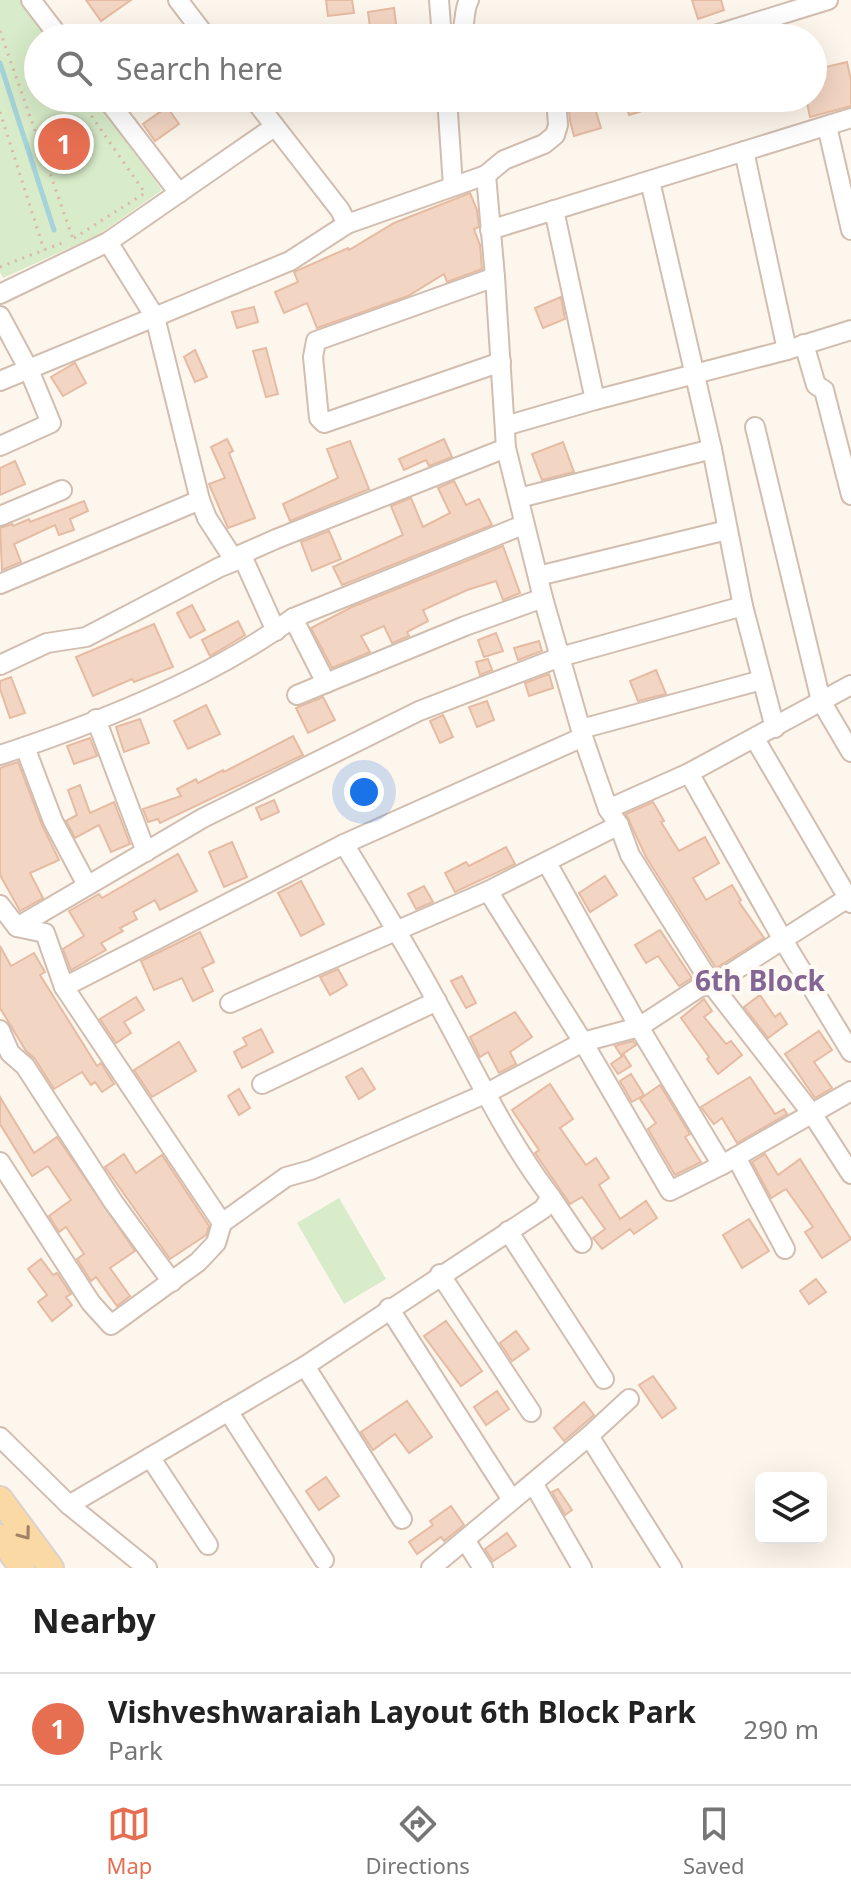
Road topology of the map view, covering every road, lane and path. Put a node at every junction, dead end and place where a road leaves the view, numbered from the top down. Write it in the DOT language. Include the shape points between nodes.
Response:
graph roads {
  1 [pos="31,0"];
  2 [pos="178,0"];
  3 [pos="439,0"];
  4 [pos="469,0"];
  5 [pos="828,0"];
  6 [pos="49,24"];
  7 [pos="196,24"];
  8 [pos="441,24"];
  9 [pos="465,24"];
  10 [pos="750,24"];
  11 [pos="0,31"];
  12 [pos="24,99"];
  13 [pos="0,112"];
  14 [pos="28,112"];
  15 [pos="89,112"];
  16 [pos="117,112"];
  17 [pos="263,112"];
  18 [pos="448,112"];
  19 [pos="557,112"];
  20 [pos="851,118"];
  21 [pos="827,126"];
  22 [pos="274,127"];
  23 [pos="744,151"];
  24 [pos="486,175"];
  25 [pos="650,181"];
  26 [pos="453,186"];
  27 [pos="179,193"];
  28 [pos="554,210"];
  29 [pos="347,224"];
  30 [pos="490,230"];
  31 [pos="851,230"];
  32 [pos="73,239"];
  33 [pos="108,242"];
  34 [pos="44,250"];
  35 [pos="0,267"];
  36 [pos="495,277"];
  37 [pos="0,294"];
  38 [pos="0,316"];
  39 [pos="155,317"];
  40 [pos="851,330"];
  41 [pos="795,347"];
  42 [pos="501,362"];
  43 [pos="29,370"];
  44 [pos="693,375"];
  45 [pos="0,381"];
  46 [pos="595,400"];
  47 [pos="505,426"];
  48 [pos="755,427"];
  49 [pos="0,446"];
  50 [pos="506,448"];
  51 [pos="712,449"];
  52 [pos="62,490"];
  53 [pos="851,495"];
  54 [pos="519,498"];
  55 [pos="200,500"];
  56 [pos="0,516"];
  57 [pos="523,525"];
  58 [pos="727,530"];
  59 [pos="238,558"];
  60 [pos="538,576"];
  61 [pos="0,584"];
  62 [pos="543,598"];
  63 [pos="743,606"];
  64 [pos="293,618"];
  65 [pos="276,631"];
  66 [pos="560,657"];
  67 [pos="0,665"];
  68 [pos="762,680"];
  69 [pos="326,683"];
  70 [pos="851,685"];
  71 [pos="297,695"];
  72 [pos="821,701"];
  73 [pos="96,719"];
  74 [pos="775,728"];
  75 [pos="582,733"];
  76 [pos="755,739"];
  77 [pos="25,747"];
  78 [pos="851,752"];
  79 [pos="0,755"];
  80 [pos="689,773"];
  81 [pos="608,809"];
  82 [pos="619,825"];
  83 [pos="344,844"];
  84 [pos="146,852"];
  85 [pos="547,863"];
  86 [pos="87,885"];
  87 [pos="488,891"];
  88 [pos="850,899"];
  89 [pos="0,905"];
  90 [pos="17,927"];
  91 [pos="398,931"];
  92 [pos="783,940"];
  93 [pos="712,985"];
  94 [pos="64,987"];
  95 [pos="437,1001"];
  96 [pos="230,1003"];
  97 [pos="639,1027"];
  98 [pos="0,1030"];
  99 [pos="583,1042"];
  100 [pos="851,1052"];
  101 [pos="262,1084"];
  102 [pos="851,1091"];
  103 [pos="487,1093"];
  104 [pos="813,1115"];
  105 [pos="729,1161"];
  106 [pos="0,1162"];
  107 [pos="851,1174"];
  108 [pos="551,1197"];
  109 [pos="222,1223"];
  110 [pos="508,1231"];
  111 [pos="582,1243"];
  112 [pos="785,1249"];
  113 [pos="440,1274"];
  114 [pos="172,1282"];
  115 [pos="389,1308"];
  116 [pos="305,1366"];
  117 [pos="604,1379"];
  118 [pos="629,1399"];
  119 [pos="228,1411"];
  120 [pos="531,1412"];
  121 [pos="589,1436"];
  122 [pos="0,1437"];
  123 [pos="150,1457"];
  124 [pos="533,1483"];
  125 [pos="0,1499"];
  126 [pos="512,1500"];
  127 [pos="69,1505"];
  128 [pos="402,1519"];
  129 [pos="0,1537"];
  130 [pos="465,1540"];
  131 [pos="208,1545"];
  132 [pos="324,1560"];
  133 [pos="670,1563"];
  134 [pos="22,1568"];
  135 [pos="51,1568"];
  136 [pos="147,1568"];
  137 [pos="431,1568"];
  138 [pos="483,1568"];
  139 [pos="582,1568"];
  140 [pos="650,1568"];
  1 -- 6 [label="street"];
  2 -- 7 [label="street"];
  3 -- 8 [label="street"];
  4 -- 9 [label="street"];
  5 -- 10 [label="street"];
  11 -- 12 [label="path"];
  13 -- 34 [label="path"];
  14 -- 32 [label="path"];
  15 -- 32 [label="path" via="145,193"];
  16 -- 27 [label="street"];
  17 -- 22 [label="street"];
  18 -- 26 [label="street"];
  19 -- 24 [label="street" via="555,135"];
  20 -- 21 [label="street"];
  21 -- 23 [label="street"];
  21 -- 31 [label="street"];
  22 -- 27 [label="street"];
  22 -- 29 [label="street"];
  23 -- 25 [label="street"];
  23 -- 41 [label="street"];
  24 -- 26 [label="street"];
  24 -- 30 [label="street"];
  25 -- 28 [label="street"];
  25 -- 44 [label="street"];
  26 -- 29 [label="street"];
  27 -- 33 [label="street"];
  28 -- 30 [label="street"];
  28 -- 46 [label="street"];
  29 -- 39 [label="street" via="290,261"];
  30 -- 36 [label="street"];
  32 -- 34 [label="path"];
  33 -- 37 [label="street"];
  33 -- 39 [label="street"];
  34 -- 35 [label="path"];
  36 -- 42 [label="street"];
  36 -- 42 [label="street" via="316,341 319,418 324,423"];
  38 -- 43 [label="street"];
  39 -- 43 [label="street"];
  39 -- 55 [label="street"];
  40 -- 41 [label="street"];
  41 -- 44 [label="street"];
  41 -- 53 [label="street" via="824,390"];
  42 -- 47 [label="street"];
  43 -- 45 [label="street"];
  43 -- 49 [label="street" via="51,423"];
  44 -- 46 [label="street"];
  44 -- 51 [label="street"];
  46 -- 47 [label="street"];
  47 -- 50 [label="street"];
  48 -- 72 [label="street"];
  50 -- 54 [label="street"];
  50 -- 59 [label="street"];
  51 -- 54 [label="street"];
  51 -- 58 [label="street"];
  52 -- 56 [label="street"];
  54 -- 57 [label="street"];
  55 -- 59 [label="street" via="207,518"];
  55 -- 61 [label="street"];
  57 -- 60 [label="street"];
  57 -- 64 [label="street"];
  58 -- 60 [label="street"];
  58 -- 63 [label="street"];
  59 -- 65 [label="street"];
  59 -- 67 [label="street" via="86,637 47,643"];
  60 -- 62 [label="street"];
  62 -- 66 [label="street"];
  62 -- 69 [label="street"];
  63 -- 66 [label="street"];
  63 -- 68 [label="street"];
  64 -- 65 [label="street"];
  64 -- 69 [label="street"];
  65 -- 73 [label="street" via="173,688"];
  66 -- 75 [label="street"];
  66 -- 84 [label="street" via="419,711 203,818"];
  68 -- 74 [label="street"];
  68 -- 75 [label="street"];
  69 -- 71 [label="street"];
  70 -- 72 [label="street"];
  72 -- 74 [label="street"];
  72 -- 78 [label="street"];
  73 -- 77 [label="street"];
  73 -- 84 [label="street"];
  74 -- 76 [label="street"];
  75 -- 81 [label="street"];
  75 -- 83 [label="street"];
  76 -- 80 [label="street"];
  76 -- 88 [label="street"];
  77 -- 79 [label="street"];
  77 -- 86 [label="street" via="53,821"];
  80 -- 81 [label="street"];
  80 -- 92 [label="street"];
  81 -- 82 [label="street"];
  82 -- 85 [label="street"];
  82 -- 93 [label="street" via="630,855"];
  83 -- 91 [label="street"];
  83 -- 94 [label="street"];
  84 -- 86 [label="street"];
  85 -- 87 [label="street"];
  85 -- 97 [label="street"];
  86 -- 90 [label="street"];
  87 -- 91 [label="street"];
  87 -- 99 [label="street"];
  88 -- 92 [label="street"];
  89 -- 90 [label="street"];
  90 -- 94 [label="street" via="45,933"];
  91 -- 95 [label="street"];
  91 -- 96 [label="street"];
  92 -- 93 [label="street"];
  92 -- 100 [label="street"];
  93 -- 97 [label="street" via="700,987"];
  93 -- 104 [label="street"];
  94 -- 109 [label="street"];
  95 -- 101 [label="street"];
  95 -- 103 [label="street"];
  97 -- 99 [label="street"];
  97 -- 105 [label="street"];
  98 -- 114 [label="street" via="10,1053 25,1066"];
  99 -- 103 [label="street"];
  99 -- 105 [label="street" via="670,1191"];
  102 -- 104 [label="street"];
  103 -- 108 [label="street"];
  103 -- 109 [label="street" via="286,1177"];
  104 -- 105 [label="street"];
  104 -- 107 [label="street"];
  105 -- 112 [label="street"];
  106 -- 114 [label="street" via="91,1303 111,1325"];
  108 -- 110 [label="street" via="543,1209"];
  108 -- 111 [label="street"];
  109 -- 114 [label="street" via="216,1243"];
  110 -- 113 [label="street"];
  110 -- 117 [label="street"];
  113 -- 115 [label="street"];
  113 -- 120 [label="street"];
  115 -- 116 [label="street"];
  115 -- 126 [label="street"];
  116 -- 119 [label="street"];
  116 -- 128 [label="street"];
  118 -- 121 [label="street"];
  119 -- 123 [label="street"];
  119 -- 132 [label="street"];
  121 -- 124 [label="street"];
  121 -- 133 [label="street"];
  122 -- 127 [label="street"];
  123 -- 127 [label="street"];
  123 -- 131 [label="street"];
  124 -- 126 [label="street"];
  124 -- 139 [label="street"];
  125 -- 135 [label="main road, one-way"];
  126 -- 130 [label="street"];
  127 -- 136 [label="street"];
  129 -- 134 [label="main road"];
  130 -- 137 [label="street"];
  130 -- 138 [label="street"];
  133 -- 140 [label="street"];
}
